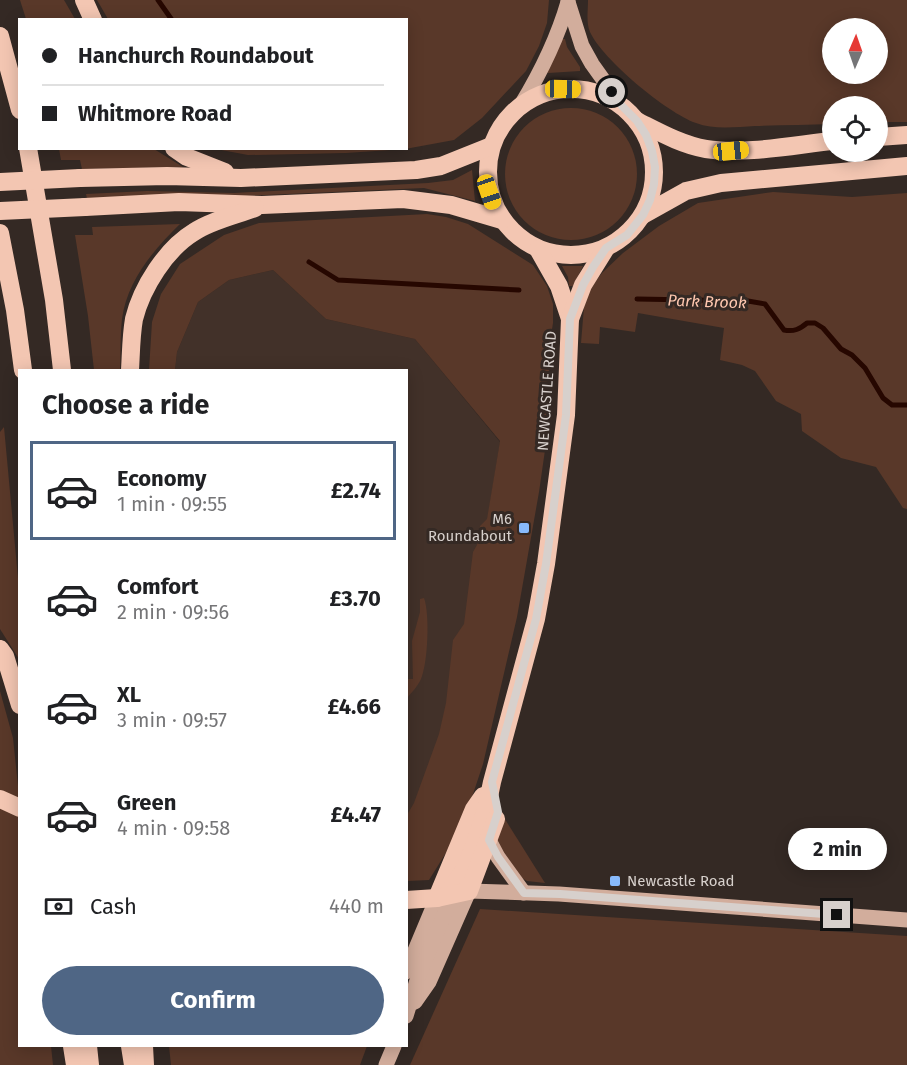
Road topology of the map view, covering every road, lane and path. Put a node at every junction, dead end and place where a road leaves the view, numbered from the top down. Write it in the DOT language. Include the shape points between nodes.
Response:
graph roads {
  1 [pos="84,0"];
  2 [pos="568,1"];
  3 [pos="92,18"];
  4 [pos="0,36"];
  5 [pos="18,103"];
  6 [pos="520,105"];
  7 [pos="622,106"];
  8 [pos="637,121"];
  9 [pos="907,135"];
  10 [pos="888,136"];
  11 [pos="822,142"];
  12 [pos="491,146"];
  13 [pos="28,150"];
  14 [pos="178,150"];
  15 [pos="907,166"];
  16 [pos="241,178"];
  17 [pos="0,182"];
  18 [pos="262,205"];
  19 [pos="0,211"];
  20 [pos="643,215"];
  21 [pos="502,220"];
  22 [pos="0,233"];
  23 [pos="606,248"];
  24 [pos="538,249"];
  25 [pos="570,319"];
  26 [pos="23,369"];
  27 [pos="62,369"];
  28 [pos="130,369"];
  29 [pos="0,649"];
  30 [pos="18,698"];
  31 [pos="492,782"];
  32 [pos="0,799"];
  33 [pos="18,807"];
  34 [pos="489,840"];
  35 [pos="469,891"];
  36 [pos="524,893"];
  37 [pos="437,898"];
  38 [pos="408,900"];
  39 [pos="907,920"];
  40 [pos="408,967"];
  41 [pos="408,1011"];
  42 [pos="72,1047"];
  43 [pos="88,1047"];
  44 [pos="130,1047"];
  45 [pos="144,1047"];
  46 [pos="394,1047"];
  47 [pos="75,1065"];
  48 [pos="90,1065"];
  49 [pos="133,1065"];
  50 [pos="145,1065"];
  51 [pos="386,1065"];
  1 -- 3 [label="highway"];
  2 -- 6 [label="main road" via="548,58"];
  2 -- 7 [label="main road" via="582,46"];
  4 -- 5 [label="highway"];
  6 -- 7 [label="highway" via="563,89 594,92"];
  6 -- 12 [label="highway"];
  7 -- 8 [label="highway"];
  8 -- 11 [label="highway" via="686,144 707,149 731,151"];
  8 -- 20 [label="highway" via="646,135 655,167 654,184"];
  9 -- 10 [label="highway"];
  12 -- 16 [label="highway" via="441,166 416,170"];
  12 -- 21 [label="highway" via="489,192"];
  13 -- 27 [label="highway"];
  14 -- 16 [label="highway"];
  15 -- 20 [label="highway" via="720,183 686,191"];
  16 -- 17 [label="highway, bridge" via="167,176"];
  18 -- 19 [label="highway, bridge" via="178,202"];
  18 -- 21 [label="highway" via="403,199 451,205"];
  18 -- 28 [label="highway" via="194,231 169,255 138,306"];
  20 -- 23 [label="highway" via="627,235"];
  21 -- 24 [label="highway" via="518,237"];
  22 -- 26 [label="highway"];
  23 -- 24 [label="highway" via="572,256"];
  23 -- 25 [label="highway, NEWCASTLE ROAD" via="583,285"];
  24 -- 25 [label="highway, NEWCASTLE ROAD" via="559,286"];
  25 -- 31 [label="highway, NEWCASTLE ROAD" via="566,415 546,564 536,619"];
  29 -- 30 [label="highway"];
  31 -- 34 [label="highway, NEWCASTLE ROAD" via="498,812"];
  31 -- 37 [label="highway, NEWCASTLE ROAD" via="474,809"];
  32 -- 33 [label="highway"];
  34 -- 35 [label="highway, NEWCASTLE ROAD"];
  34 -- 36 [label="main road"];
  35 -- 36 [label="main road"];
  35 -- 37 [label="highway"];
  35 -- 41 [label="main road, NEWCASTLE ROAD" via="447,908"];
  36 -- 39 [label="main road"];
  37 -- 38 [label="highway"];
  37 -- 40 [label="main road, NEWCASTLE ROAD"];
  42 -- 47 [label="highway"];
  43 -- 48 [label="highway"];
  44 -- 49 [label="highway"];
  45 -- 50 [label="highway"];
  46 -- 51 [label="main road"];
}
